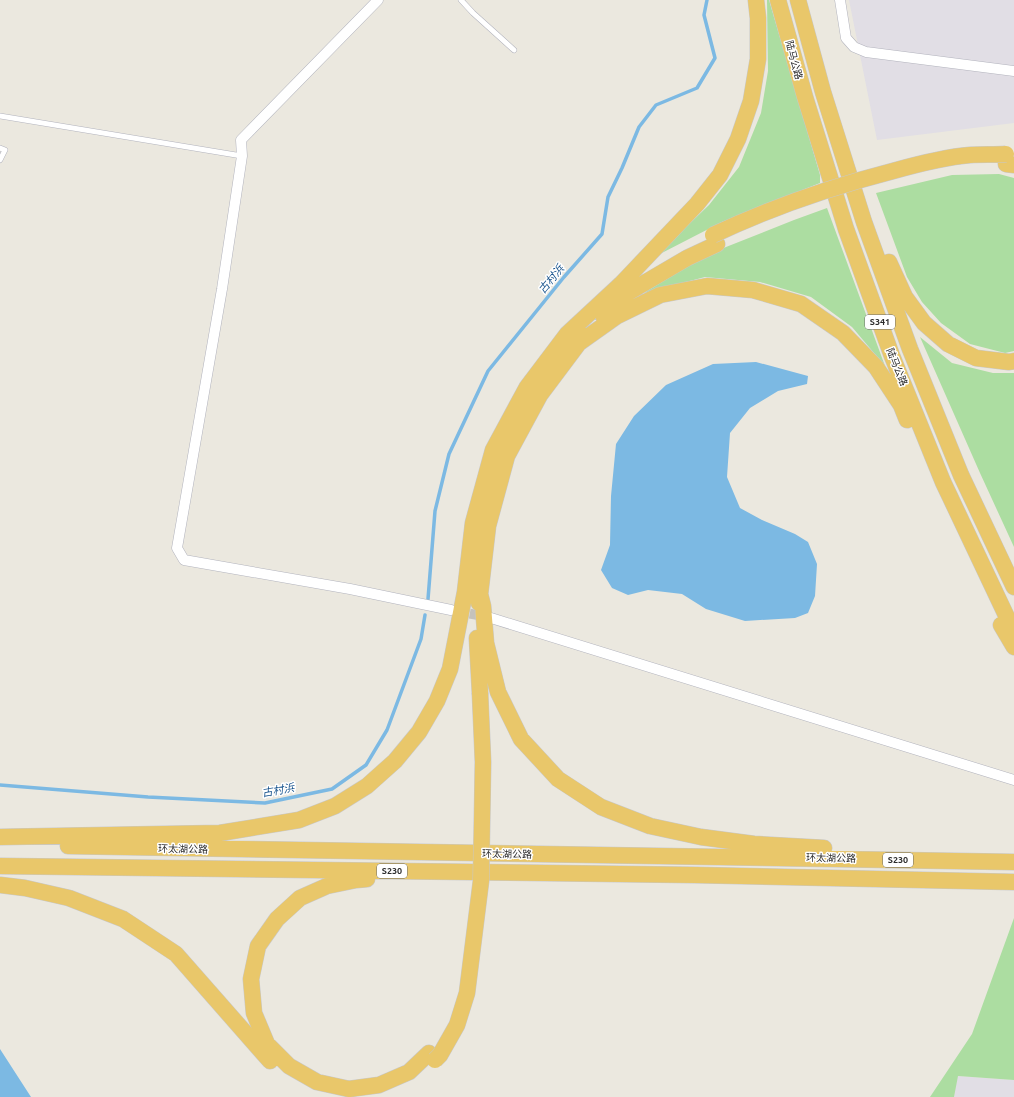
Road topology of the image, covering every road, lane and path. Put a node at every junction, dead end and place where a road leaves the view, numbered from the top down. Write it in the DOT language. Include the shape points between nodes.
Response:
graph roads {
  1 [pos="378,0"];
  2 [pos="461,0"];
  3 [pos="756,0"];
  4 [pos="778,0"];
  5 [pos="798,0"];
  6 [pos="801,0"];
  7 [pos="840,0"];
  8 [pos="514,50"];
  9 [pos="1014,71"];
  10 [pos="0,116"];
  11 [pos="0,148"];
  12 [pos="242,156"];
  13 [pos="0,160"];
  14 [pos="1010,160"];
  15 [pos="715,239"];
  16 [pos="622,284"];
  17 [pos="579,343"];
  18 [pos="1014,361"];
  19 [pos="1014,588"];
  20 [pos="473,593"];
  21 [pos="451,610"];
  22 [pos="491,618"];
  23 [pos="1014,632"];
  24 [pos="1014,647"];
  25 [pos="1014,780"];
  26 [pos="0,837"];
  27 [pos="0,845"];
  28 [pos="782,851"];
  29 [pos="1014,862"];
  30 [pos="0,866"];
  31 [pos="695,875"];
  32 [pos="1014,882"];
  33 [pos="0,885"];
  34 [pos="432,1056"];
  35 [pos="343,1097"];
  36 [pos="358,1097"];
  1 -- 12 [label="street" via="241,140"];
  2 -- 8 [label="lane"];
  3 -- 16 [label="highway" via="758,59 751,101 738,139 720,175 697,204"];
  4 -- 23 [label="highway, 陆马公路 / S341" via="846,228 892,356 943,482"];
  5 -- 19 [label="highway, 陆马公路 / S341" via="864,222 908,342 961,474"];
  6 -- 18 [label="highway" via="833,89 874,219 905,297 924,324 948,344 976,358"];
  7 -- 9 [label="street" via="846,38 866,52"];
  10 -- 12 [label="lane"];
  11 -- 13 [label="lane" via="5,150"];
  12 -- 21 [label="street" via="222,289 177,548 184,560 350,589"];
  14 -- 15 [label="highway" via="937,169 873,186"];
  15 -- 16 [label="highway" via="682,250"];
  15 -- 17 [label="highway" via="629,292"];
  16 -- 20 [label="highway" via="567,334 527,387 493,450 473,523"];
  17 -- 20 [label="highway" via="540,395 507,456"];
  17 -- 24 [label="highway" via="617,316 660,296 707,286 753,290 801,304 843,333 876,367 901,405 934,486 985,595"];
  20 -- 26 [label="highway" via="450,669 437,702 419,732 395,761 367,786 335,806 299,820 220,833"];
  20 -- 28 [label="highway" via="483,606 486,644 498,692 521,739 558,778 601,807 650,826"];
  20 -- 34 [label="highway, bridge" via="477,620 476,693 483,762 481,881 467,993 457,1025 440,1055"];
  22 -- 25 [label="street"];
  27 -- 28 [label="highway, 环太湖公路 / S230" via="269,851"];
  28 -- 29 [label="highway"];
  30 -- 31 [label="highway, 环太湖公路 / S230"];
  31 -- 32 [label="highway, 环太湖公路 / S230"];
  31 -- 34 [label="highway" via="539,879 384,877 327,886 300,898 277,919 258,946 251,979 254,1013 268,1044 289,1066 317,1082 349,1089 379,1085 409,1072"];
  33 -- 35 [label="highway" via="69,898 123,919 176,954 283,1074 314,1090"];
  34 -- 36 [label="highway" via="414,1080 382,1094"];
}
